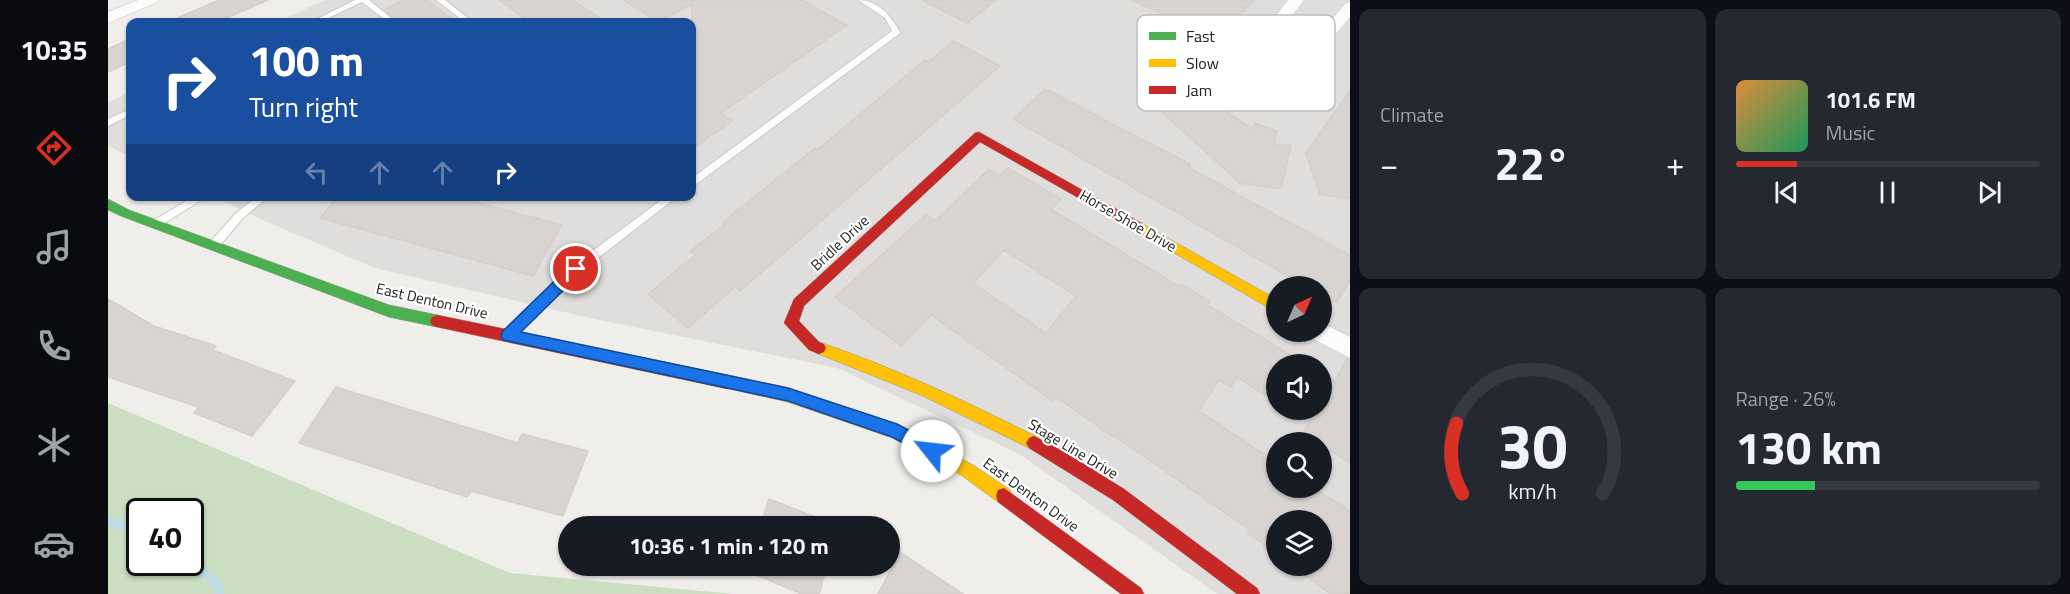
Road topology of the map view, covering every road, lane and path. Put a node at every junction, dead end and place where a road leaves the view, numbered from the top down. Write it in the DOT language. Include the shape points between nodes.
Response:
graph roads {
  1 [pos="152,0"];
  2 [pos="363,0"];
  3 [pos="440,0"];
  4 [pos="862,0"];
  5 [pos="1296,0"];
  6 [pos="1346,0"];
  7 [pos="1350,2"];
  8 [pos="1350,7"];
  9 [pos="1284,15"];
  10 [pos="108,18"];
  11 [pos="324,18"];
  12 [pos="387,18"];
  13 [pos="464,18"];
  14 [pos="1335,25"];
  15 [pos="126,114"];
  16 [pos="108,123"];
  17 [pos="979,136"];
  18 [pos="696,180"];
  19 [pos="195,201"];
  20 [pos="258,201"];
  21 [pos="667,201"];
  22 [pos="108,204"];
  23 [pos="155,224"];
  24 [pos="214,245"];
  25 [pos="1266,300"];
  26 [pos="508,336"];
  27 [pos="1332,338"];
  28 [pos="1350,348"];
  29 [pos="861,362"];
  30 [pos="1135,594"];
  31 [pos="1251,594"];
  1 -- 10 [label="street"];
  2 -- 11 [label="lane"];
  2 -- 12 [label="lane"];
  3 -- 13 [label="lane"];
  4 -- 18 [label="lane" via="888,17 896,32"];
  5 -- 9 [label="street"];
  6 -- 7 [label="street"];
  8 -- 14 [label="street"];
  15 -- 16 [label="lane"];
  17 -- 25 [label="street, Horse Shoe Drive"];
  17 -- 29 [label="street, Bridle Drive" via="799,303 791,323 814,346"];
  19 -- 23 [label="lane"];
  20 -- 24 [label="lane" via="239,216"];
  21 -- 26 [label="lane" via="576,269"];
  22 -- 23 [label="street, East Denton Drive"];
  23 -- 24 [label="street, East Denton Drive"];
  24 -- 26 [label="street, East Denton Drive" via="389,311"];
  26 -- 30 [label="street, East Denton Drive" via="788,395 897,432 967,470"];
  27 -- 28 [label="street"];
  29 -- 31 [label="street, Stage Line Drive" via="957,403 1053,453 1157,522"];
}
